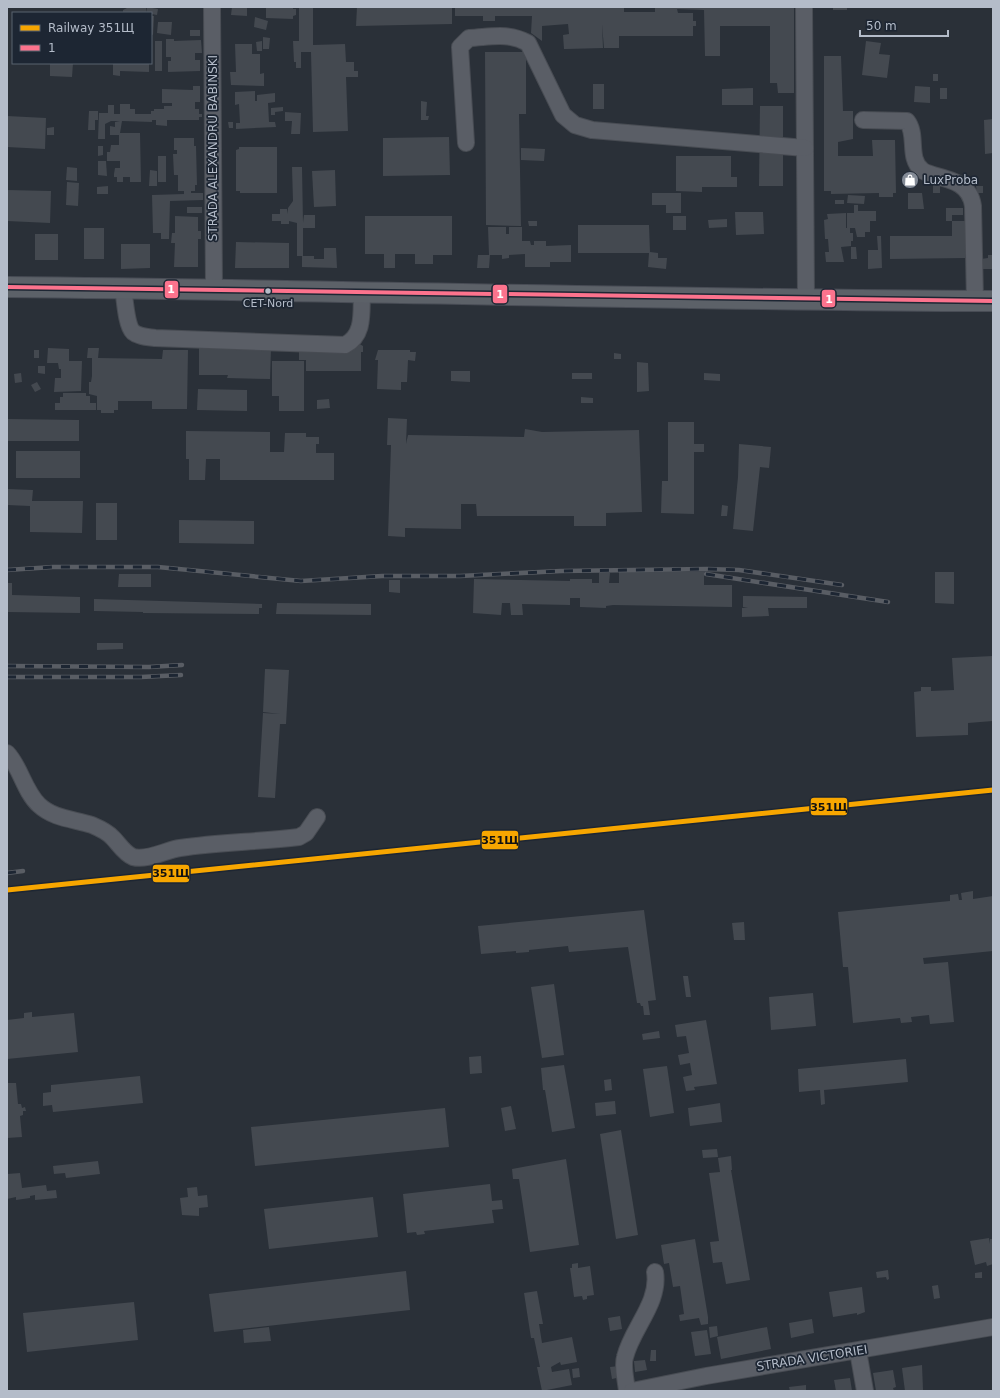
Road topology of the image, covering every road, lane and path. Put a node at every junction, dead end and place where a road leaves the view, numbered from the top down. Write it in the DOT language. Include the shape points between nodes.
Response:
graph roads {
  1 [pos="212,7"];
  2 [pos="804,7"];
  3 [pos="863,120"];
  4 [pos="466,143"];
  5 [pos="805,148"];
  6 [pos="7,287"];
  7 [pos="123,288"];
  8 [pos="214,289"];
  9 [pos="362,292"];
  10 [pos="806,300"];
  11 [pos="984,301"];
  12 [pos="7,754"];
  13 [pos="317,817"];
  14 [pos="655,1272"];
  15 [pos="993,1327"];
  16 [pos="858,1351"];
  17 [pos="641,1390"];
  18 [pos="627,1391"];
  19 [pos="865,1391"];
  1 -- 8 [label="street, STRADA ALEXANDRU BABINSKI"];
  2 -- 5 [label="street"];
  3 -- 11 [label="street" via="907,121 912,127 914,159 918,167 923,172 954,180 968,191 972,198"];
  4 -- 5 [label="street" via="460,47 469,38 508,36 517,37 528,43 563,115 575,125 592,130"];
  5 -- 10 [label="street"];
  6 -- 7 [label="main road"];
  7 -- 8 [label="main road"];
  7 -- 9 [label="street" via="129,326 139,336 345,345 352,341 359,331"];
  8 -- 9 [label="main road"];
  9 -- 10 [label="main road"];
  10 -- 11 [label="main road"];
  12 -- 13 [label="street" via="24,785 46,811 92,825 113,837 125,852 140,858 186,847 299,837 306,833"];
  14 -- 18 [label="street" via="655,1292 637,1325 625,1355"];
  15 -- 16 [label="street, STRADA VICTORIEI"];
  16 -- 17 [label="street, STRADA VICTORIEI" via="706,1376"];
  16 -- 19 [label="street"];
}
